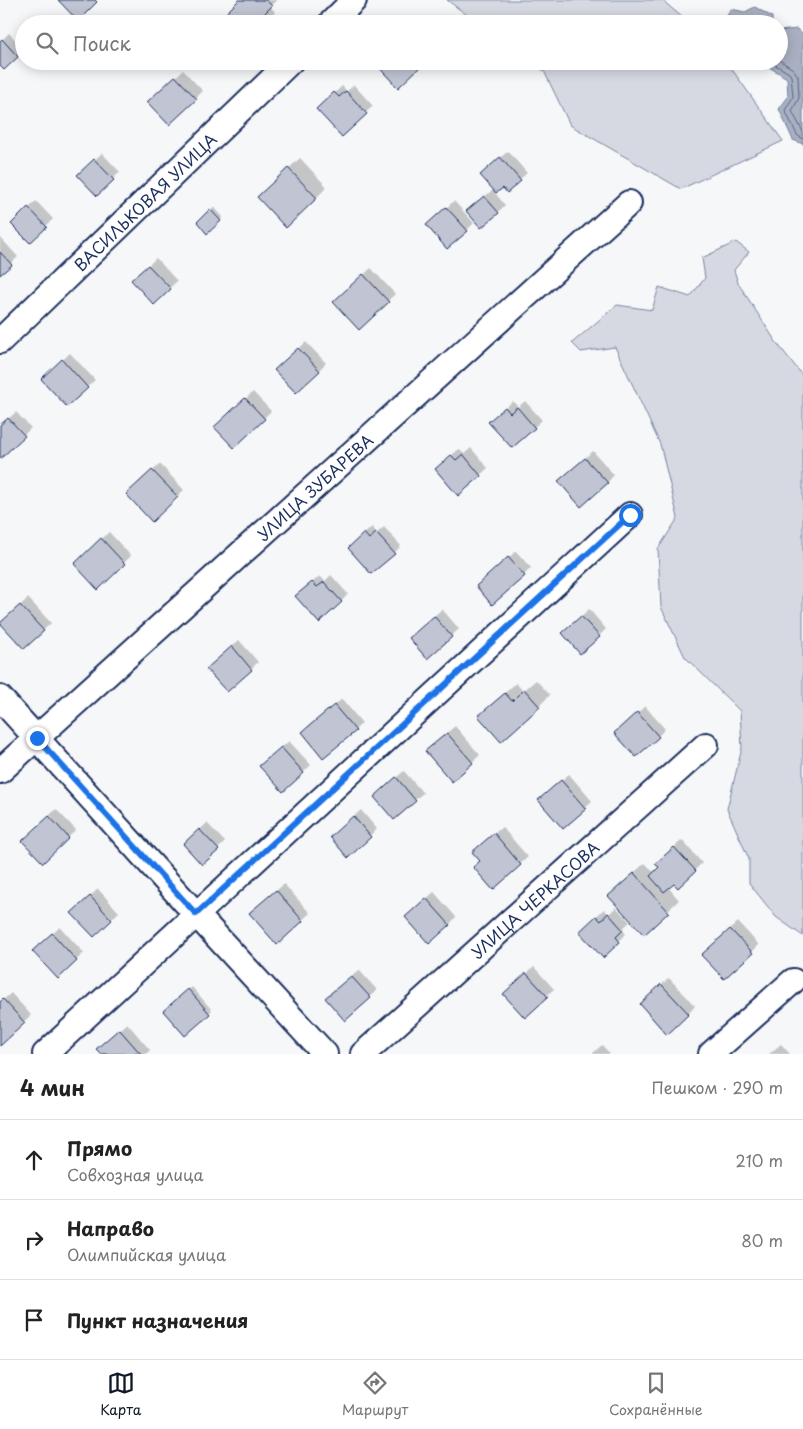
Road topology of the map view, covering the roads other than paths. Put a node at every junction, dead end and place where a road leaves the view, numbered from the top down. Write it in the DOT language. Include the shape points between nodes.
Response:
graph roads {
  1 [pos="354,0"];
  2 [pos="339,15"];
  3 [pos="282,70"];
  4 [pos="629,202"];
  5 [pos="0,341"];
  6 [pos="630,515"];
  7 [pos="0,698"];
  8 [pos="37,738"];
  9 [pos="706,745"];
  10 [pos="0,771"];
  11 [pos="196,914"];
  12 [pos="793,981"];
  13 [pos="45,1054"];
  14 [pos="325,1054"];
  15 [pos="364,1054"];
  16 [pos="711,1054"];
  1 -- 2 [label="street"];
  3 -- 5 [label="street, ВАСИЛЬКОВАЯ УЛИЦА"];
  4 -- 8 [label="street, УЛИЦА ЗУБАРЕВА"];
  6 -- 11 [label="street"];
  7 -- 8 [label="street"];
  8 -- 10 [label="street, УЛИЦА ЗУБАРЕВА"];
  8 -- 11 [label="street"];
  9 -- 15 [label="street, УЛИЦА ЧЕРКАСОВА"];
  11 -- 13 [label="street"];
  11 -- 14 [label="street"];
  12 -- 16 [label="street"];
}
